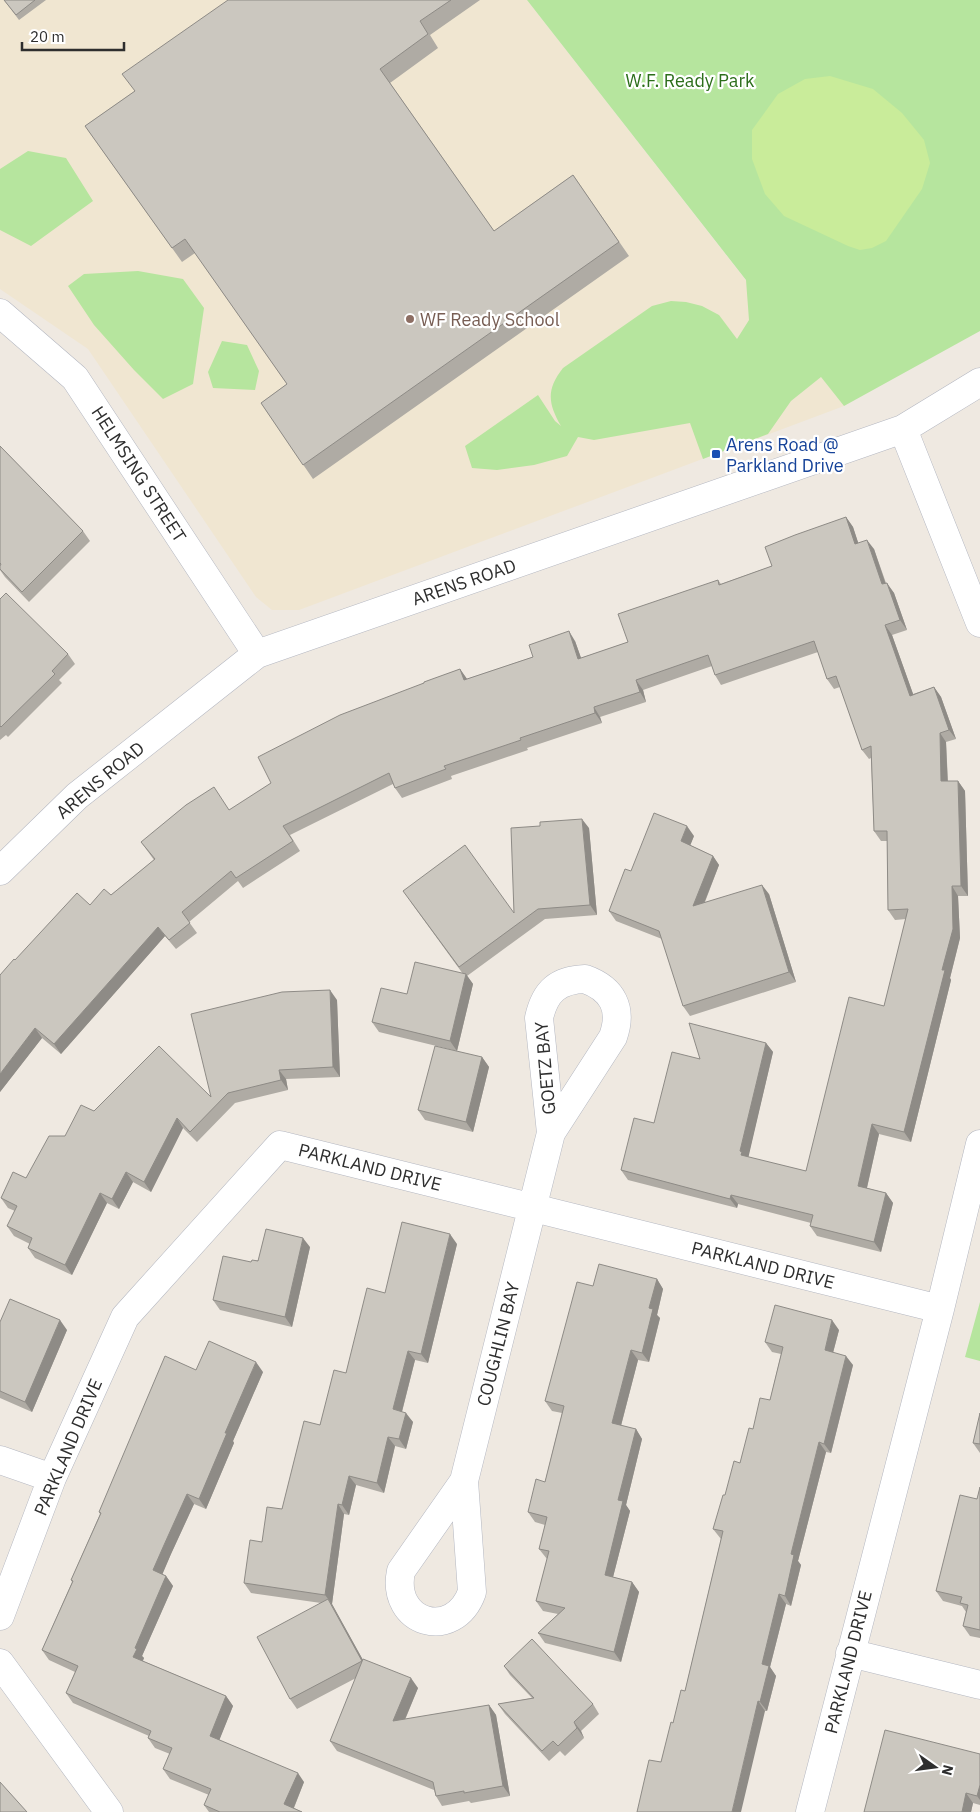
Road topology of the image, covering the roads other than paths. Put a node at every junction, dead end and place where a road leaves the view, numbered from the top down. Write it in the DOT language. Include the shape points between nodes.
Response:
graph roads {
  1 [pos="0,313"];
  2 [pos="980,382"];
  3 [pos="903,429"];
  4 [pos="980,623"];
  5 [pos="257,654"];
  6 [pos="0,871"];
  7 [pos="551,1133"];
  8 [pos="980,1144"];
  9 [pos="532,1207"];
  10 [pos="940,1309"];
  11 [pos="0,1460"];
  12 [pos="52,1478"];
  13 [pos="464,1481"];
  14 [pos="0,1616"];
  15 [pos="850,1653"];
  16 [pos="0,1663"];
  17 [pos="980,1685"];
  18 [pos="110,1812"];
  19 [pos="810,1812"];
  1 -- 5 [label="street, HELMSING STREET" via="75,378"];
  2 -- 3 [label="street, ARENS ROAD"];
  3 -- 4 [label="street"];
  3 -- 5 [label="street, ARENS ROAD"];
  5 -- 6 [label="street, ARENS ROAD" via="77,796"];
  7 -- 7 [label="street, GOETZ BAY" via="617,1026 614,1001 607,991 585,980 559,984 542,1004 539,1018"];
  7 -- 9 [label="street, GOETZ BAY"];
  8 -- 10 [label="street, PARKLAND DRIVE"];
  9 -- 10 [label="street, PARKLAND DRIVE"];
  9 -- 12 [label="street, PARKLAND DRIVE" via="280,1145 125,1317"];
  9 -- 13 [label="street, COUGHLIN BAY"];
  10 -- 15 [label="street, PARKLAND DRIVE"];
  11 -- 12 [label="street"];
  12 -- 14 [label="street, PARKLAND DRIVE"];
  15 -- 17 [label="street"];
  15 -- 19 [label="street, PARKLAND DRIVE"];
  16 -- 18 [label="street"];
}
